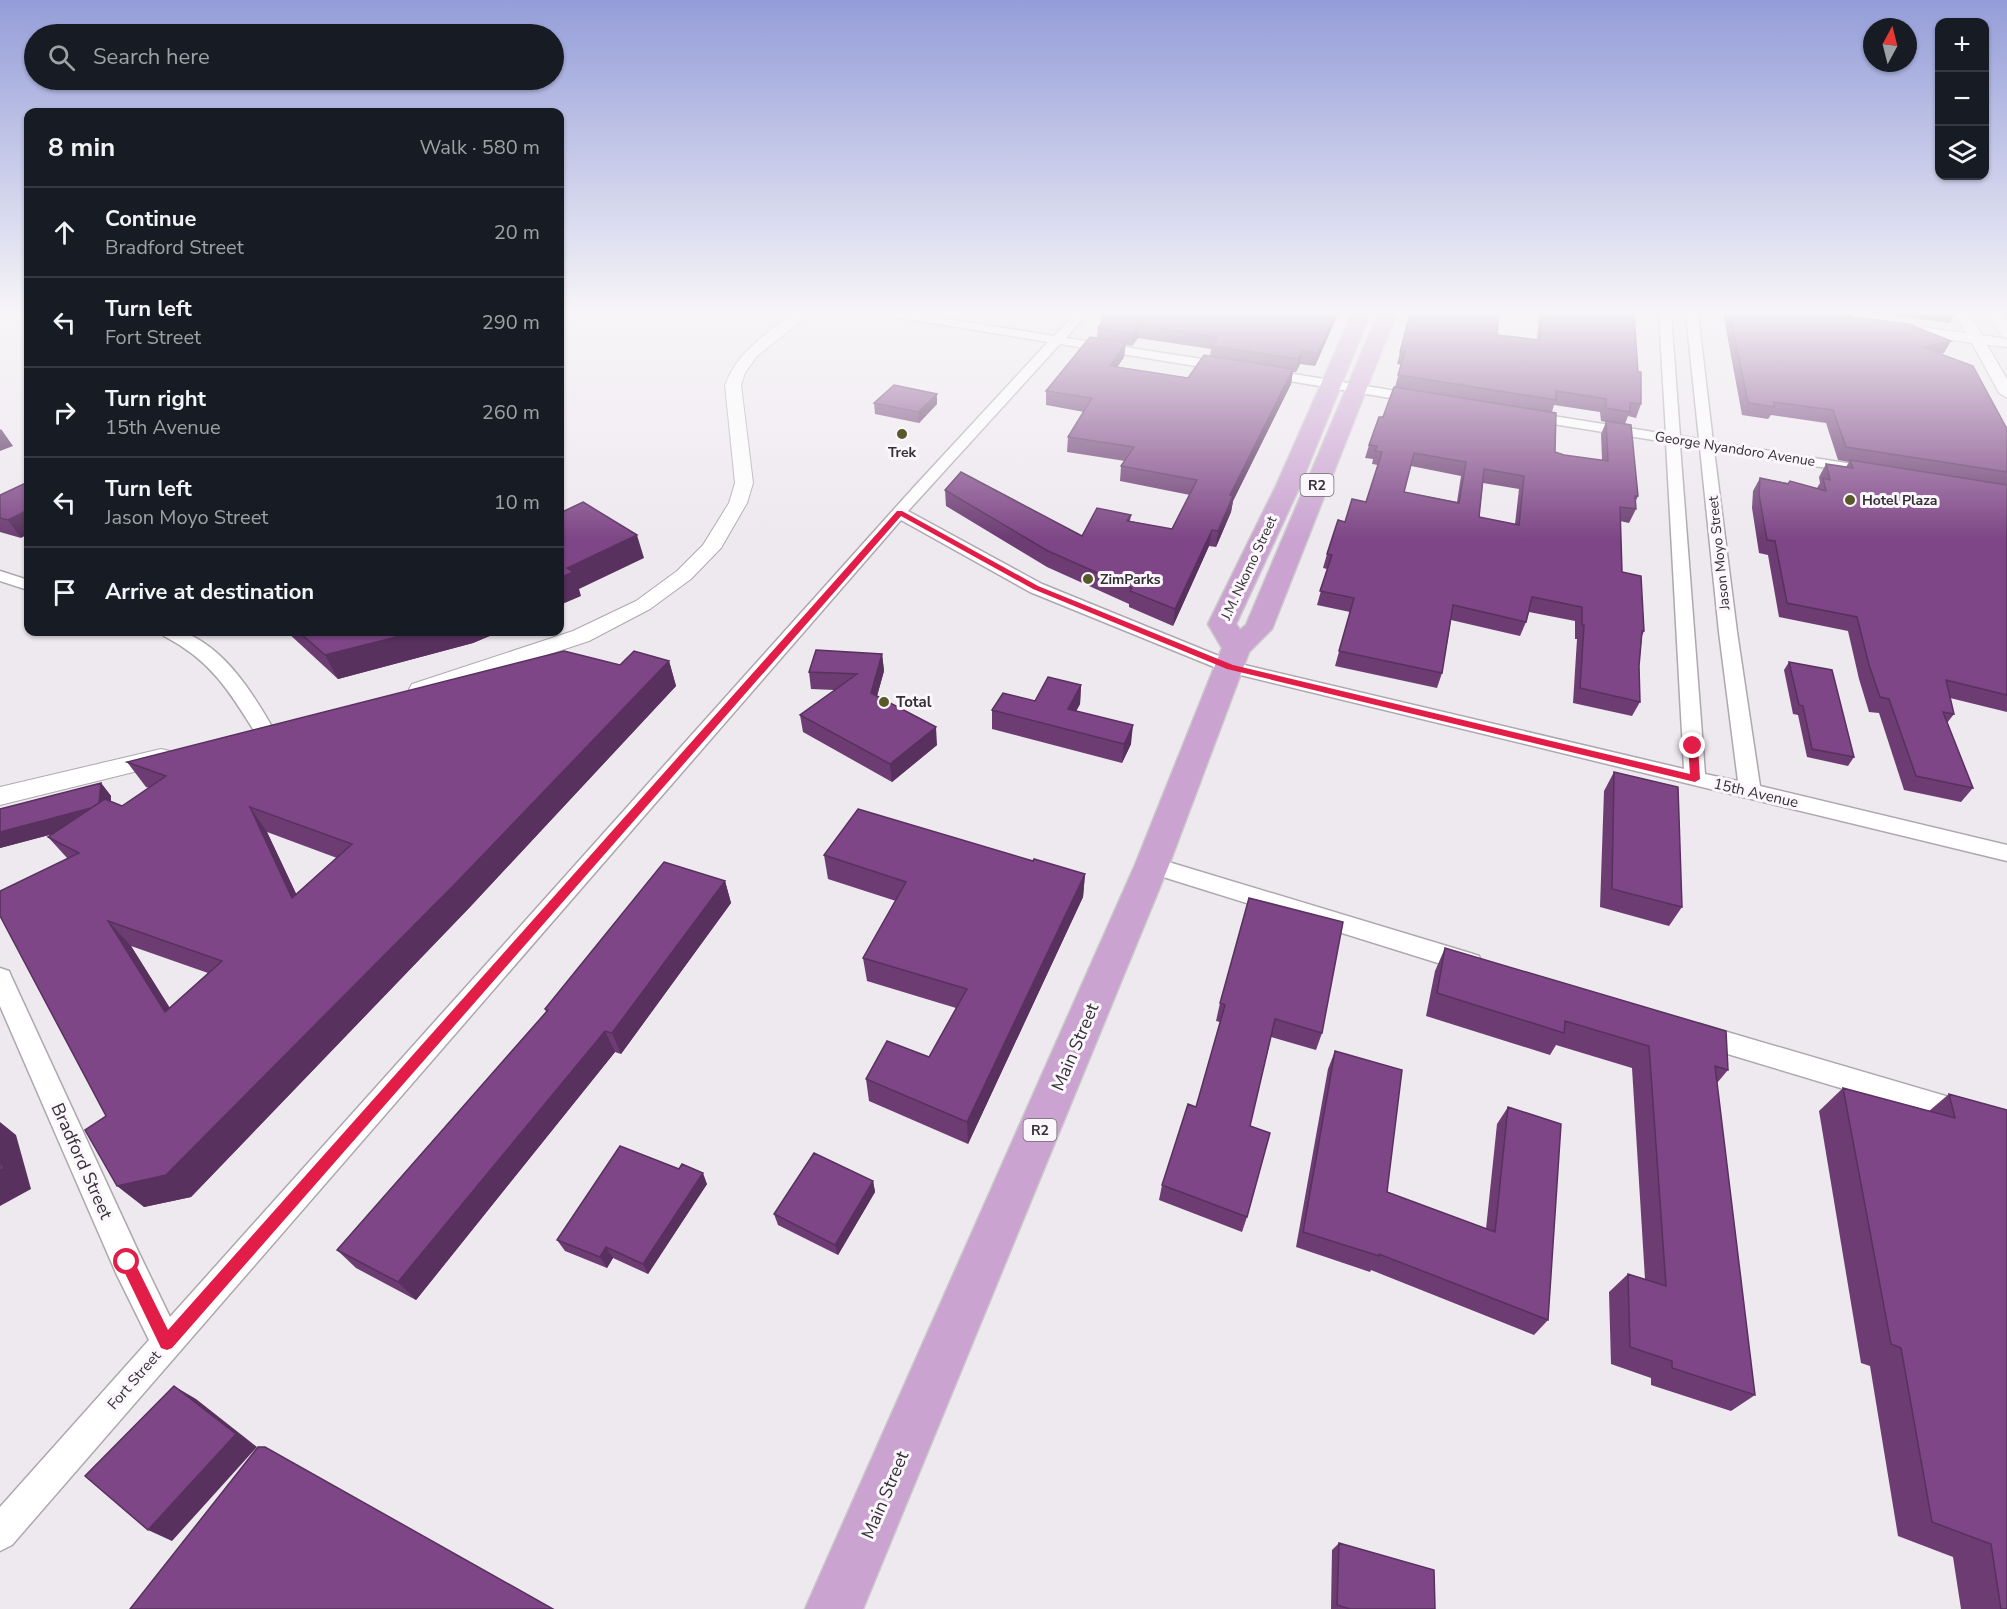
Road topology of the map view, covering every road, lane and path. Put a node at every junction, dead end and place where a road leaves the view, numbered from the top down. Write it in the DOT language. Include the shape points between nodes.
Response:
graph roads {
  1 [pos="733,389"];
  2 [pos="1012,389"];
  3 [pos="1328,389"];
  4 [pos="1356,389"];
  5 [pos="1362,389"];
  6 [pos="1670,389"];
  7 [pos="1701,389"];
  8 [pos="1439,402"];
  9 [pos="1519,415"];
  10 [pos="1673,440"];
  11 [pos="1707,445"];
  12 [pos="1870,471"];
  13 [pos="900,513"];
  14 [pos="0,576"];
  15 [pos="24,584"];
  16 [pos="176,636"];
  17 [pos="1233,657"];
  18 [pos="399,694"];
  19 [pos="287,726"];
  20 [pos="265,732"];
  21 [pos="242,737"];
  22 [pos="184,752"];
  23 [pos="1695,779"];
  24 [pos="1750,791"];
  25 [pos="0,796"];
  26 [pos="2007,853"];
  27 [pos="1152,865"];
  28 [pos="1496,972"];
  29 [pos="0,978"];
  30 [pos="1680,1028"];
  31 [pos="2007,1126"];
  32 [pos="167,1343"];
  33 [pos="0,1533"];
  34 [pos="834,1609"];
  1 -- 18 [label="street" via="744,483 738,503 711,548 684,575 643,605 580,636"];
  2 -- 13 [label="street, Fort Street"];
  3 -- 17 [label="highway, J.M. Nkomo Street / R2" via="1222,624"];
  4 -- 17 [label="highway, J.M. Nkomo Street / R2" via="1258,629"];
  5 -- 8 [label="street"];
  6 -- 10 [label="street"];
  7 -- 11 [label="street, Jason Moyo Street"];
  9 -- 10 [label="street, George Nyandoro Avenue"];
  10 -- 11 [label="street, George Nyandoro Avenue"];
  10 -- 23 [label="street"];
  11 -- 12 [label="street, George Nyandoro Avenue"];
  11 -- 24 [label="street, Jason Moyo Street"];
  13 -- 17 [label="street, 15th Avenue" via="1035,588"];
  13 -- 32 [label="street, Fort Street"];
  14 -- 15 [label="street"];
  16 -- 20 [label="street" via="205,654 231,678"];
  17 -- 23 [label="street, 15th Avenue"];
  17 -- 27 [label="highway, Main Street / R2"];
  19 -- 20 [label="street"];
  20 -- 21 [label="street"];
  22 -- 25 [label="street"];
  23 -- 24 [label="street, 15th Avenue"];
  24 -- 26 [label="street, 15th Avenue"];
  27 -- 28 [label="street"];
  27 -- 34 [label="highway, Main Street / R2"];
  29 -- 32 [label="street, Bradford Street"];
  30 -- 31 [label="street"];
  32 -- 33 [label="street, Fort Street"];
}
